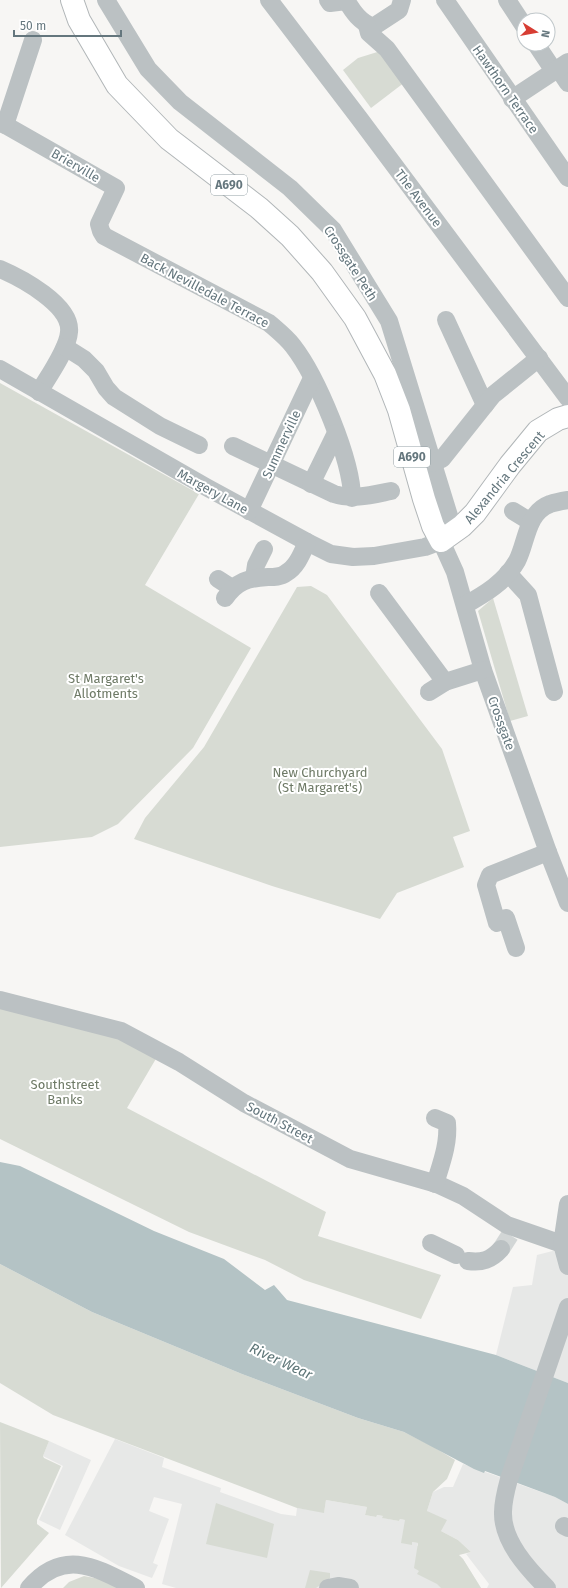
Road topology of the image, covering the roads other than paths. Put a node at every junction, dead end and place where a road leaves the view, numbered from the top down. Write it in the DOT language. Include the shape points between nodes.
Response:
graph roads {
  1 [pos="72,0"];
  2 [pos="106,0"];
  3 [pos="269,0"];
  4 [pos="328,0"];
  5 [pos="346,0"];
  6 [pos="402,0"];
  7 [pos="444,0"];
  8 [pos="507,0"];
  9 [pos="516,14"];
  10 [pos="368,25"];
  11 [pos="33,40"];
  12 [pos="544,52"];
  13 [pos="562,71"];
  14 [pos="512,99"];
  15 [pos="2,123"];
  16 [pos="568,178"];
  17 [pos="99,224"];
  18 [pos="0,269"];
  19 [pos="568,298"];
  20 [pos="446,320"];
  21 [pos="65,347"];
  22 [pos="539,358"];
  23 [pos="0,369"];
  24 [pos="312,378"];
  25 [pos="39,392"];
  26 [pos="568,398"];
  27 [pos="485,405"];
  28 [pos="568,416"];
  29 [pos="336,433"];
  30 [pos="199,445"];
  31 [pos="233,446"];
  32 [pos="432,463"];
  33 [pos="272,465"];
  34 [pos="311,484"];
  35 [pos="391,491"];
  36 [pos="352,498"];
  37 [pos="568,500"];
  38 [pos="249,511"];
  39 [pos="513,511"];
  40 [pos="531,522"];
  41 [pos="462,526"];
  42 [pos="441,541"];
  43 [pos="307,542"];
  44 [pos="264,549"];
  45 [pos="513,567"];
  46 [pos="254,578"];
  47 [pos="225,588"];
  48 [pos="379,593"];
  49 [pos="465,605"];
  50 [pos="483,670"];
  51 [pos="445,682"];
  52 [pos="428,692"];
  53 [pos="554,692"];
  54 [pos="548,852"];
  55 [pos="568,903"];
  56 [pos="516,948"];
  57 [pos="0,1000"];
  58 [pos="435,1118"];
  59 [pos="434,1184"];
  60 [pos="568,1204"];
  61 [pos="508,1238"];
  62 [pos="431,1243"];
  63 [pos="562,1244"];
  64 [pos="568,1266"];
  65 [pos="568,1307"];
  66 [pos="30,1588"];
  67 [pos="136,1588"];
  68 [pos="328,1588"];
  69 [pos="350,1588"];
  70 [pos="547,1588"];
  1 -- 42 [label="highway, A690" via="79,20 117,85 169,139 259,208 290,236 322,272 355,318 385,374 433,526"];
  2 -- 32 [label="street, Crossgate Peth" via="148,69 180,102 290,188 333,230 388,321"];
  3 -- 22 [label="street, The Avenue"];
  4 -- 5 [label="street" via="330,3"];
  5 -- 10 [label="street" via="354,14"];
  6 -- 10 [label="street" via="398,10 373,27"];
  7 -- 14 [label="street, Hawthorn Terrace"];
  8 -- 9 [label="street"];
  10 -- 19 [label="street" via="369,33 387,49"];
  11 -- 15 [label="street"];
  12 -- 13 [label="street"];
  13 -- 14 [label="street"];
  14 -- 16 [label="street, Hawthorn Terrace"];
  15 -- 17 [label="street, Brierville" via="116,188"];
  17 -- 24 [label="street, Back Nevilledale Terrace" via="104,236 269,322 293,346"];
  18 -- 21 [label="street" via="44,293 59,308 67,319 70,331"];
  20 -- 27 [label="street"];
  21 -- 25 [label="street"];
  21 -- 30 [label="street" via="84,359 96,371 114,397 160,426"];
  22 -- 26 [label="street, The Avenue"];
  22 -- 27 [label="street" via="493,395"];
  23 -- 25 [label="street, Margery Lane"];
  24 -- 29 [label="street, Back Nevilledale Terrace"];
  24 -- 33 [label="street, Summerville"];
  25 -- 38 [label="street, Margery Lane"];
  27 -- 32 [label="street" via="442,459"];
  28 -- 41 [label="highway, Alexandria Crescent" via="538,431 476,513"];
  29 -- 34 [label="street"];
  29 -- 36 [label="street, Back Nevilledale Terrace" via="350,477"];
  31 -- 33 [label="street"];
  32 -- 41 [label="street, Crossgate Peth" via="450,519 456,525"];
  33 -- 34 [label="street"];
  33 -- 38 [label="street, Summerville"];
  34 -- 36 [label="street" via="334,494"];
  35 -- 36 [label="street"];
  37 -- 40 [label="street" via="550,504 540,510"];
  38 -- 43 [label="street, Margery Lane"];
  39 -- 40 [label="street"];
  40 -- 45 [label="street"];
  41 -- 42 [label="highway, Alexandria Crescent"];
  42 -- 43 [label="street, Margery Lane" via="409,550 353,557 331,554"];
  42 -- 49 [label="street, Crossgate" via="455,572"];
  43 -- 46 [label="street" via="298,562 286,574"];
  44 -- 46 [label="street" via="256,565"];
  45 -- 49 [label="street" via="488,592"];
  45 -- 53 [label="street" via="528,595"];
  46 -- 47 [label="street"];
  48 -- 51 [label="street"];
  49 -- 50 [label="street, Crossgate"];
  50 -- 51 [label="street"];
  50 -- 54 [label="street, Crossgate"];
  51 -- 52 [label="street"];
  54 -- 55 [label="street, Crossgate"];
  54 -- 56 [label="street" via="490,876 487,880 486,885 497,923 506,918"];
  57 -- 59 [label="street, South Street" via="121,1031 179,1062 244,1103 350,1159"];
  58 -- 59 [label="street" via="447,1123 448,1134 444,1158"];
  59 -- 61 [label="street, South Street" via="463,1196 506,1225"];
  60 -- 63 [label="street"];
  61 -- 62 [label="street" via="495,1256 478,1262 462,1258"];
  61 -- 63 [label="street, South Street"];
  63 -- 64 [label="street"];
  65 -- 70 [label="street" via="509,1479 502,1513 507,1535 529,1568"];
  66 -- 67 [label="street" via="48,1572 68,1564 82,1564"];
  68 -- 69 [label="street"];
}
